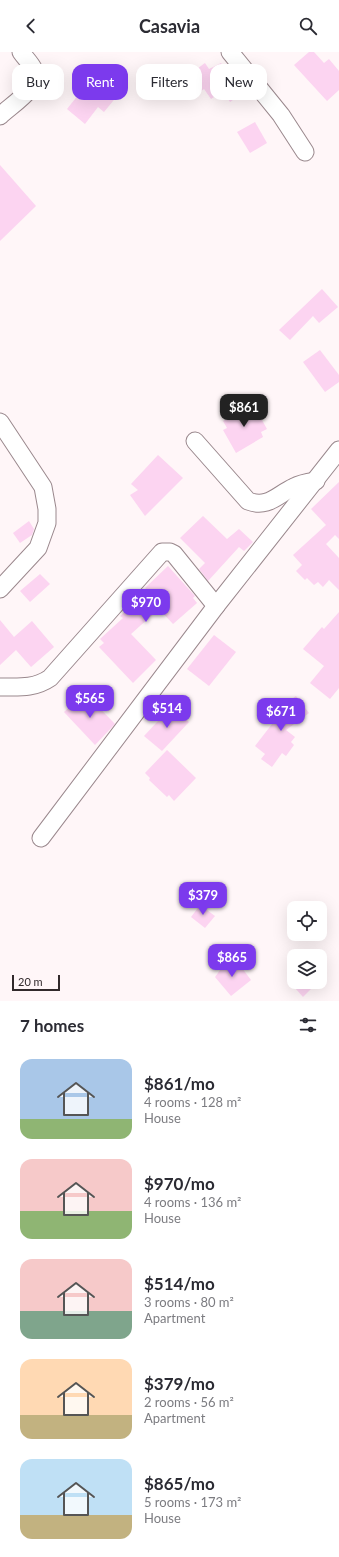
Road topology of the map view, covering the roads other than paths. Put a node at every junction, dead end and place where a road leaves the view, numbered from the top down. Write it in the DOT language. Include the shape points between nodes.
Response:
graph roads {
  1 [pos="21,52"];
  2 [pos="230,52"];
  3 [pos="0,116"];
  4 [pos="305,152"];
  5 [pos="0,422"];
  6 [pos="195,441"];
  7 [pos="339,450"];
  8 [pos="316,480"];
  9 [pos="0,589"];
  10 [pos="216,606"];
  11 [pos="0,687"];
  12 [pos="41,838"];
  1 -- 3 [label="street" via="31,64 35,78 33,85"];
  2 -- 4 [label="street" via="281,115"];
  5 -- 9 [label="street" via="43,487 47,523 38,548"];
  6 -- 8 [label="street" via="248,500 255,504 269,503 295,486"];
  7 -- 8 [label="street"];
  8 -- 10 [label="street"];
  10 -- 11 [label="street" via="174,554 162,552 50,678 27,687"];
  10 -- 12 [label="street"];
}
